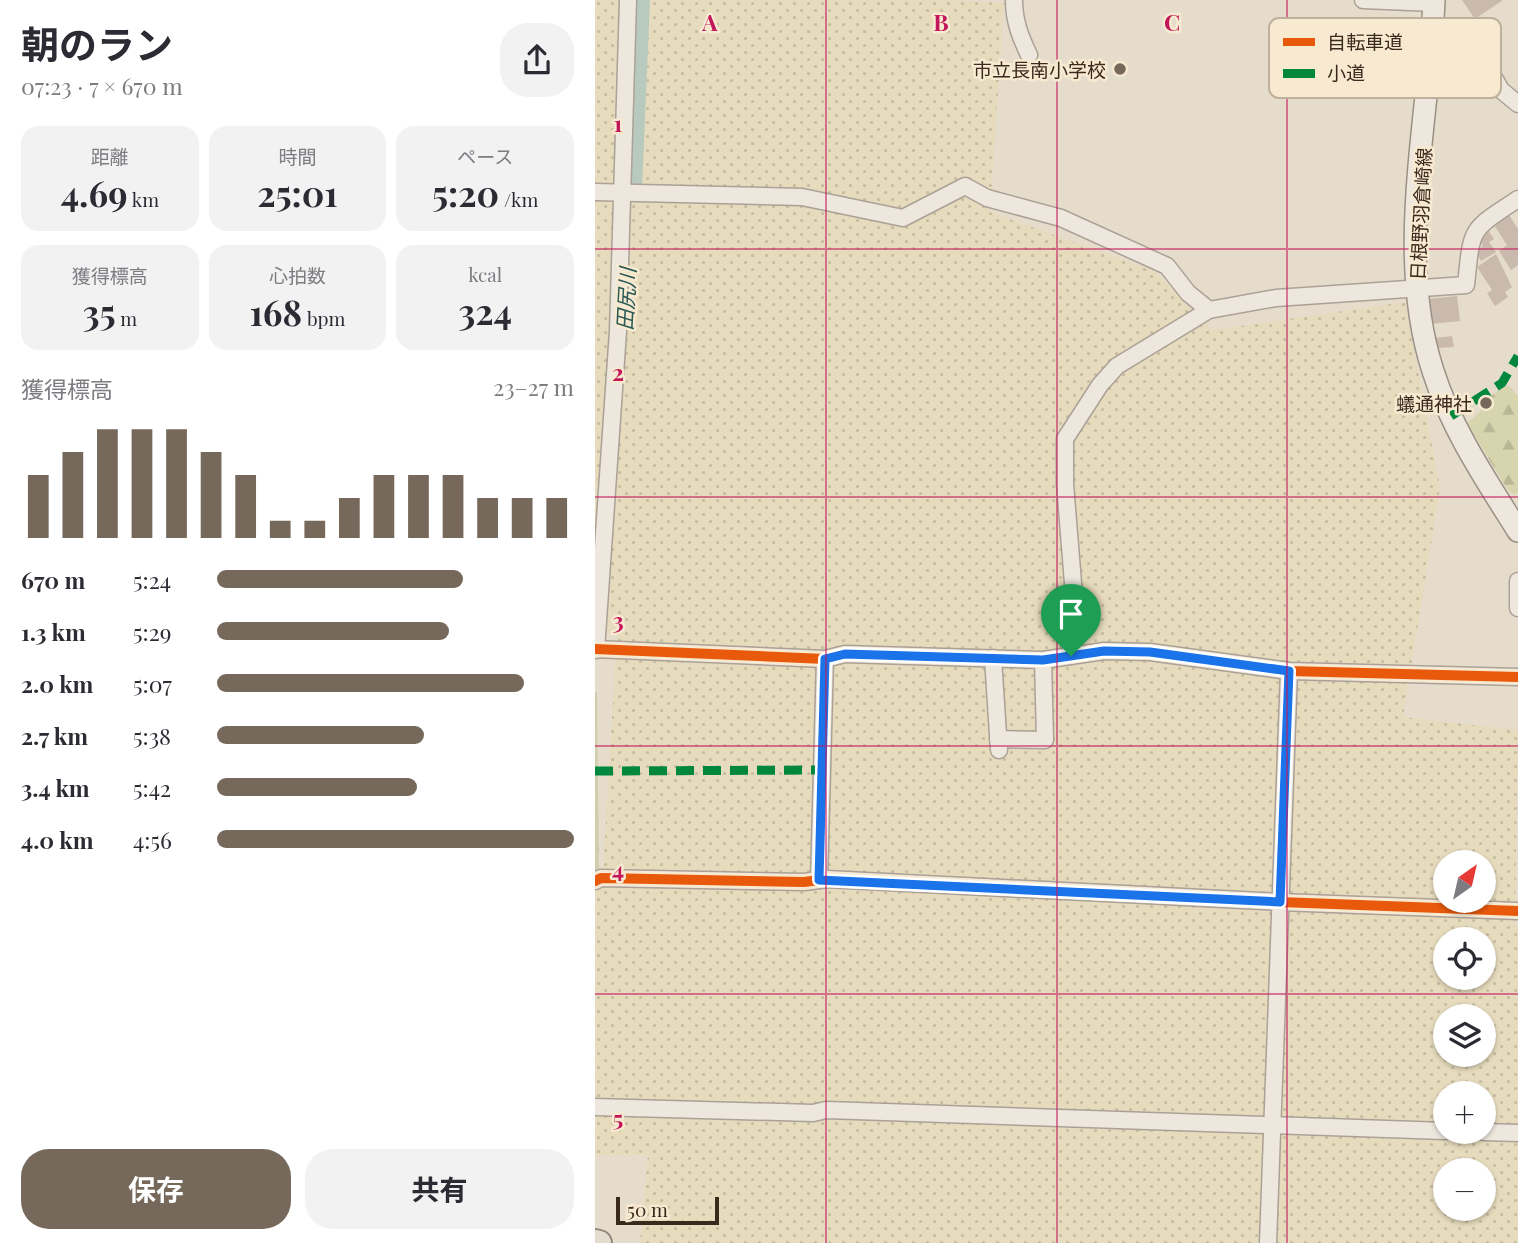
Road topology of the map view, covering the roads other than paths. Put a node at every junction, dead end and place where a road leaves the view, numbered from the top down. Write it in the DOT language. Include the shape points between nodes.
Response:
graph roads {
  1 [pos="628,0"];
  2 [pos="1014,0"];
  3 [pos="1363,0"];
  4 [pos="1434,1"];
  5 [pos="1029,55"];
  6 [pos="1501,90"];
  7 [pos="1427,98"];
  8 [pos="1518,104"];
  9 [pos="595,192"];
  10 [pos="622,193"];
  11 [pos="1518,199"];
  12 [pos="1416,289"];
  13 [pos="1209,310"];
  14 [pos="1518,531"];
  15 [pos="1518,581"];
  16 [pos="1518,608"];
  17 [pos="596,650"];
  18 [pos="1071,656"];
  19 [pos="993,658"];
  20 [pos="825,659"];
  21 [pos="1043,660"];
  22 [pos="1289,671"];
  23 [pos="1518,677"];
  24 [pos="819,880"];
  25 [pos="595,881"];
  26 [pos="1280,902"];
  27 [pos="1518,911"];
  28 [pos="595,1107"];
  29 [pos="1273,1126"];
  30 [pos="1433,1131"];
  31 [pos="1496,1132"];
  32 [pos="1518,1133"];
  33 [pos="1268,1243"];
  1 -- 10 [label="street"];
  2 -- 5 [label="street" via="1017,32"];
  3 -- 4 [label="street"];
  6 -- 8 [label="street"];
  7 -- 12 [label="main road, 日根野羽倉崎線" via="1415,225"];
  9 -- 10 [label="street"];
  10 -- 13 [label="street" via="802,197 903,218 965,187 987,198 1061,218 1167,265 1188,293"];
  10 -- 17 [label="street" via="618,331"];
  11 -- 12 [label="street" via="1474,231 1466,285"];
  12 -- 13 [label="street" via="1276,298"];
  12 -- 14 [label="main road, 日根野羽倉崎線" via="1433,372 1447,407"];
  13 -- 18 [label="street" via="1117,366 1065,439 1073,583"];
  15 -- 16 [label="street"];
  17 -- 20 [label="street"];
  18 -- 21 [label="street"];
  18 -- 22 [label="street" via="1150,652"];
  19 -- 20 [label="street" via="845,654"];
  19 -- 21 [label="street"];
  19 -- 21 [label="street" via="998,744 1045,740"];
  20 -- 24 [label="street"];
  22 -- 23 [label="street"];
  22 -- 26 [label="street"];
  24 -- 25 [label="street"];
  24 -- 26 [label="street"];
  26 -- 27 [label="street"];
  26 -- 29 [label="street"];
  28 -- 29 [label="street"];
  29 -- 30 [label="street"];
  29 -- 33 [label="street"];
  31 -- 32 [label="street"];
}
